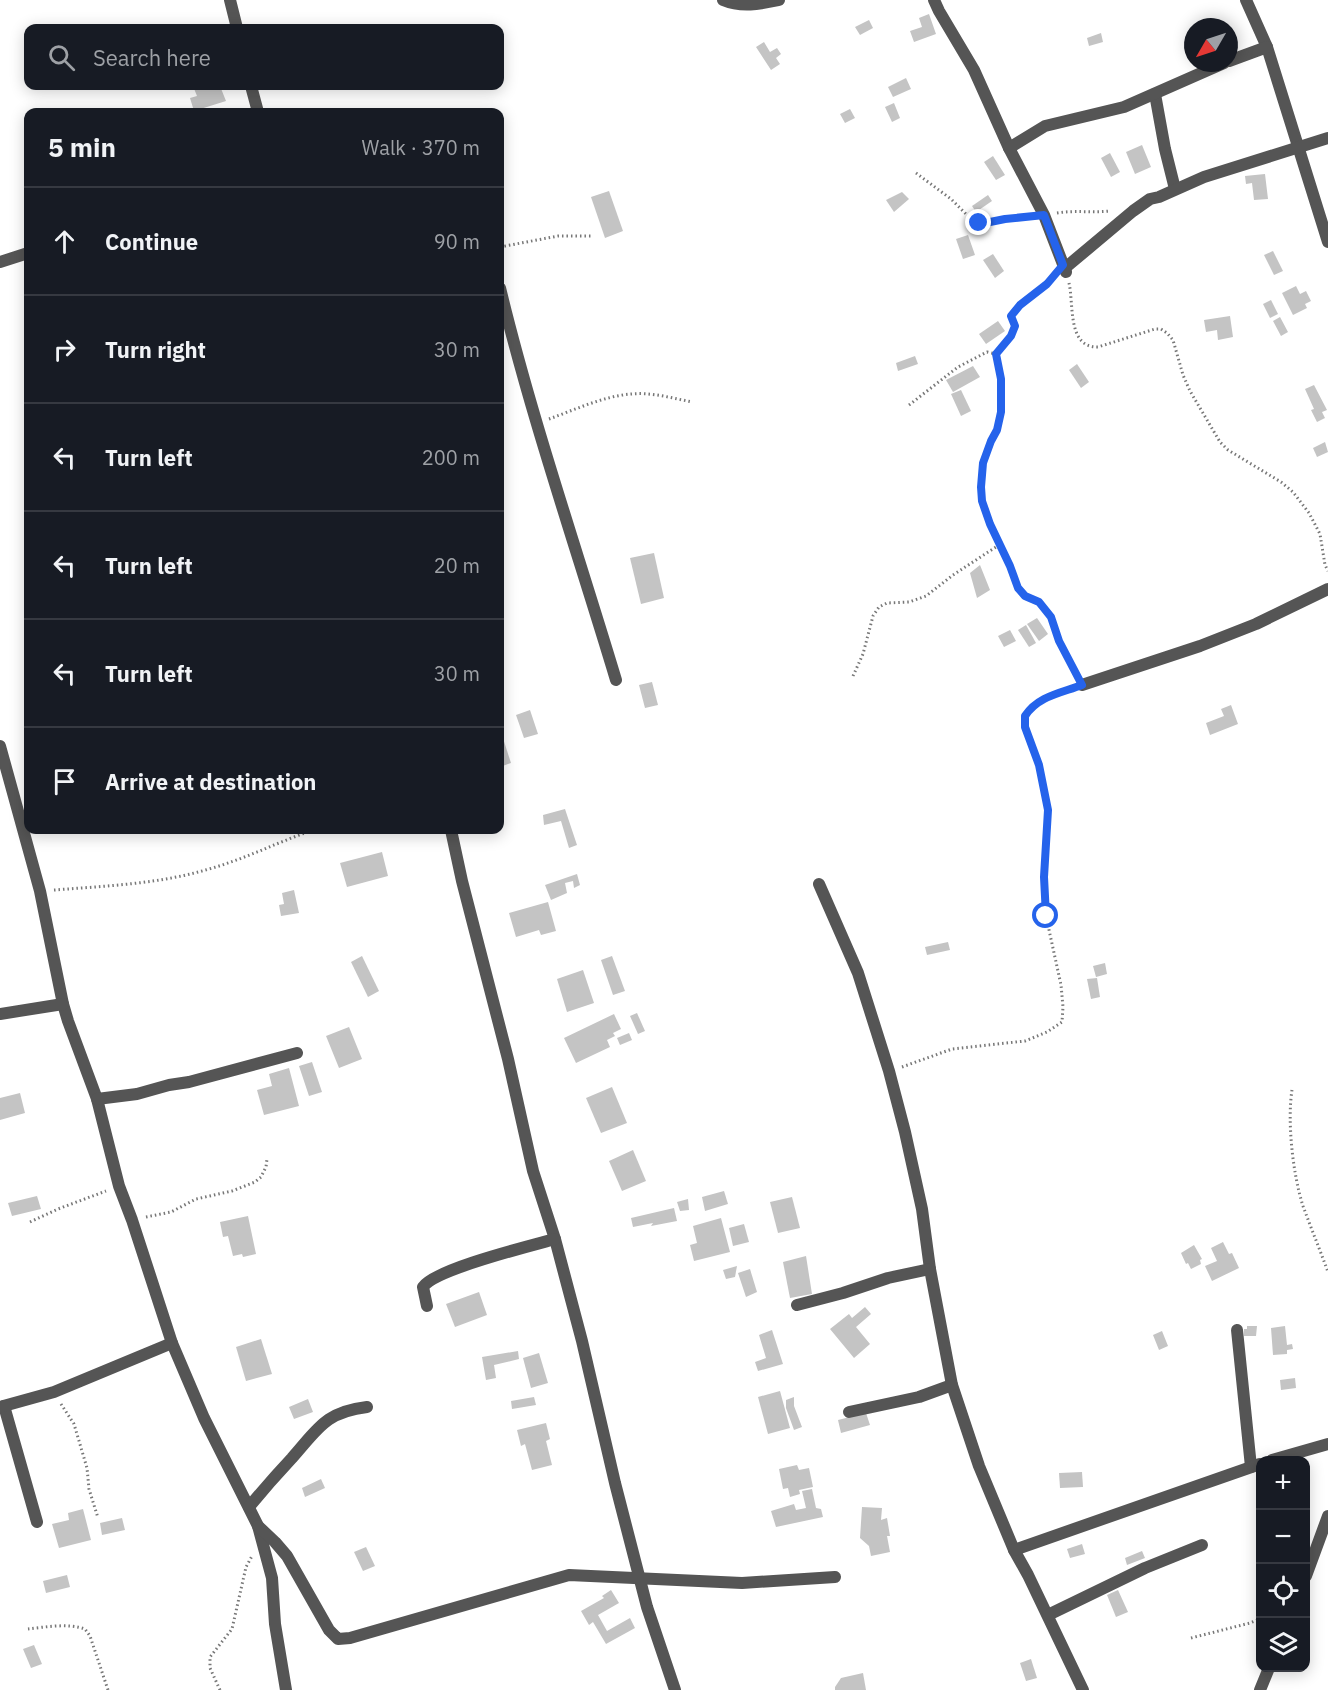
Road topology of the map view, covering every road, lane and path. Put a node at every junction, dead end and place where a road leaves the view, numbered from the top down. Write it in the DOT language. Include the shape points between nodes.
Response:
graph roads {
  1 [pos="230,0"];
  2 [pos="723,0"];
  3 [pos="779,0"];
  4 [pos="934,0"];
  5 [pos="1245,0"];
  6 [pos="236,24"];
  7 [pos="1266,48"];
  8 [pos="1238,58"];
  9 [pos="1204,72"];
  10 [pos="253,90"];
  11 [pos="1155,94"];
  12 [pos="257,108"];
  13 [pos="1328,138"];
  14 [pos="1009,148"];
  15 [pos="1298,148"];
  16 [pos="916,173"];
  17 [pos="1175,189"];
  18 [pos="1133,211"];
  19 [pos="1044,215"];
  20 [pos="593,236"];
  21 [pos="1328,242"];
  22 [pos="504,246"];
  23 [pos="24,254"];
  24 [pos="0,262"];
  25 [pos="1065,268"];
  26 [pos="504,303"];
  27 [pos="996,354"];
  28 [pos="692,402"];
  29 [pos="909,405"];
  30 [pos="536,424"];
  31 [pos="999,545"];
  32 [pos="1328,571"];
  33 [pos="1328,589"];
  34 [pos="853,676"];
  35 [pos="616,680"];
  36 [pos="1082,685"];
  37 [pos="0,746"];
  38 [pos="24,833"];
  39 [pos="24,834"];
  40 [pos="303,834"];
  41 [pos="452,834"];
  42 [pos="819,884"];
  43 [pos="40,891"];
  44 [pos="63,1004"];
  45 [pos="0,1014"];
  46 [pos="297,1053"];
  47 [pos="889,1071"];
  48 [pos="1292,1090"];
  49 [pos="97,1099"];
  50 [pos="267,1159"];
  51 [pos="119,1186"];
  52 [pos="132,1220"];
  53 [pos="30,1222"];
  54 [pos="555,1239"];
  55 [pos="930,1269"];
  56 [pos="1328,1272"];
  57 [pos="797,1305"];
  58 [pos="428,1306"];
  59 [pos="1237,1330"];
  60 [pos="172,1342"];
  61 [pos="952,1385"];
  62 [pos="54,1392"];
  63 [pos="2,1407"];
  64 [pos="367,1407"];
  65 [pos="849,1412"];
  66 [pos="1328,1444"];
  67 [pos="1288,1456"];
  68 [pos="1256,1465"];
  69 [pos="249,1508"];
  70 [pos="1328,1516"];
  71 [pos="98,1518"];
  72 [pos="37,1522"];
  73 [pos="258,1526"];
  74 [pos="1203,1545"];
  75 [pos="263,1546"];
  76 [pos="1014,1550"];
  77 [pos="1310,1564"];
  78 [pos="835,1577"];
  79 [pos="639,1578"];
  80 [pos="1048,1615"];
  81 [pos="1256,1621"];
  82 [pos="28,1629"];
  83 [pos="1191,1638"];
  84 [pos="1267,1672"];
  85 [pos="108,1690"];
  86 [pos="220,1690"];
  87 [pos="286,1690"];
  88 [pos="675,1690"];
  89 [pos="1083,1690"];
  90 [pos="1260,1690"];
  1 -- 6 [label="street"];
  2 -- 3 [label="street" via="743,6"];
  4 -- 14 [label="street" via="974,70"];
  5 -- 7 [label="street"];
  7 -- 8 [label="street"];
  7 -- 15 [label="street"];
  9 -- 11 [label="street"];
  10 -- 12 [label="street"];
  11 -- 14 [label="street" via="1124,107 1045,126"];
  11 -- 17 [label="street"];
  13 -- 15 [label="street"];
  14 -- 19 [label="street"];
  15 -- 17 [label="street"];
  15 -- 21 [label="street"];
  16 -- 19 [label="path" via="979,223"];
  17 -- 18 [label="street"];
  18 -- 19 [label="path"];
  18 -- 25 [label="street"];
  19 -- 25 [label="street"];
  20 -- 22 [label="path" via="558,236"];
  23 -- 24 [label="street"];
  25 -- 27 [label="path" via="1011,316 1015,326"];
  25 -- 32 [label="path" via="1076,331 1085,343 1098,347 1155,329 1170,336 1190,392 1220,442 1293,492 1316,525"];
  26 -- 30 [label="street"];
  27 -- 29 [label="path" via="987,352 958,367"];
  27 -- 31 [label="path" via="1001,412 983,463 981,487 982,501"];
  28 -- 30 [label="path" via="646,394 617,396"];
  30 -- 35 [label="street"];
  31 -- 34 [label="path" via="926,596 879,608"];
  31 -- 36 [label="path" via="1018,588 1039,602 1051,617"];
  33 -- 36 [label="street" via="1256,624"];
  36 -- 47 [label="path" via="1036,703 1025,716 1048,810 1046,916 1061,985 1062,1022 1024,1041 952,1049"];
  37 -- 38 [label="street"];
  39 -- 43 [label="street"];
  40 -- 43 [label="path" via="191,873 132,884"];
  41 -- 54 [label="street" via="533,1171"];
  42 -- 47 [label="street" via="858,973"];
  43 -- 44 [label="street"];
  44 -- 45 [label="street"];
  44 -- 49 [label="street"];
  46 -- 49 [label="street" via="137,1094"];
  47 -- 55 [label="street" via="922,1209"];
  48 -- 56 [label="path" via="1293,1154 1299,1187"];
  49 -- 51 [label="street"];
  50 -- 52 [label="path" via="255,1182 196,1199 171,1212"];
  51 -- 52 [label="street"];
  51 -- 53 [label="path"];
  52 -- 60 [label="street"];
  54 -- 58 [label="street" via="493,1256 432,1279 423,1287"];
  54 -- 79 [label="street"];
  55 -- 57 [label="street"];
  55 -- 61 [label="street"];
  59 -- 68 [label="street"];
  60 -- 62 [label="street"];
  60 -- 69 [label="street"];
  61 -- 65 [label="street" via="919,1397"];
  61 -- 76 [label="street" via="979,1466"];
  62 -- 63 [label="street"];
  62 -- 71 [label="path" via="74,1424"];
  63 -- 72 [label="street"];
  64 -- 69 [label="street" via="342,1412 323,1424"];
  66 -- 67 [label="street"];
  68 -- 76 [label="street"];
  69 -- 73 [label="street"];
  70 -- 77 [label="street"];
  73 -- 75 [label="street"];
  73 -- 79 [label="street" via="287,1556 338,1639 569,1575"];
  74 -- 80 [label="street"];
  75 -- 86 [label="path" via="250,1557 246,1567 232,1629 210,1657 210,1668"];
  75 -- 87 [label="street" via="272,1578"];
  76 -- 80 [label="street"];
  78 -- 79 [label="street" via="742,1583"];
  79 -- 88 [label="street"];
  80 -- 89 [label="street"];
  81 -- 83 [label="path"];
  82 -- 85 [label="path" via="86,1629"];
  84 -- 90 [label="street"];
}
